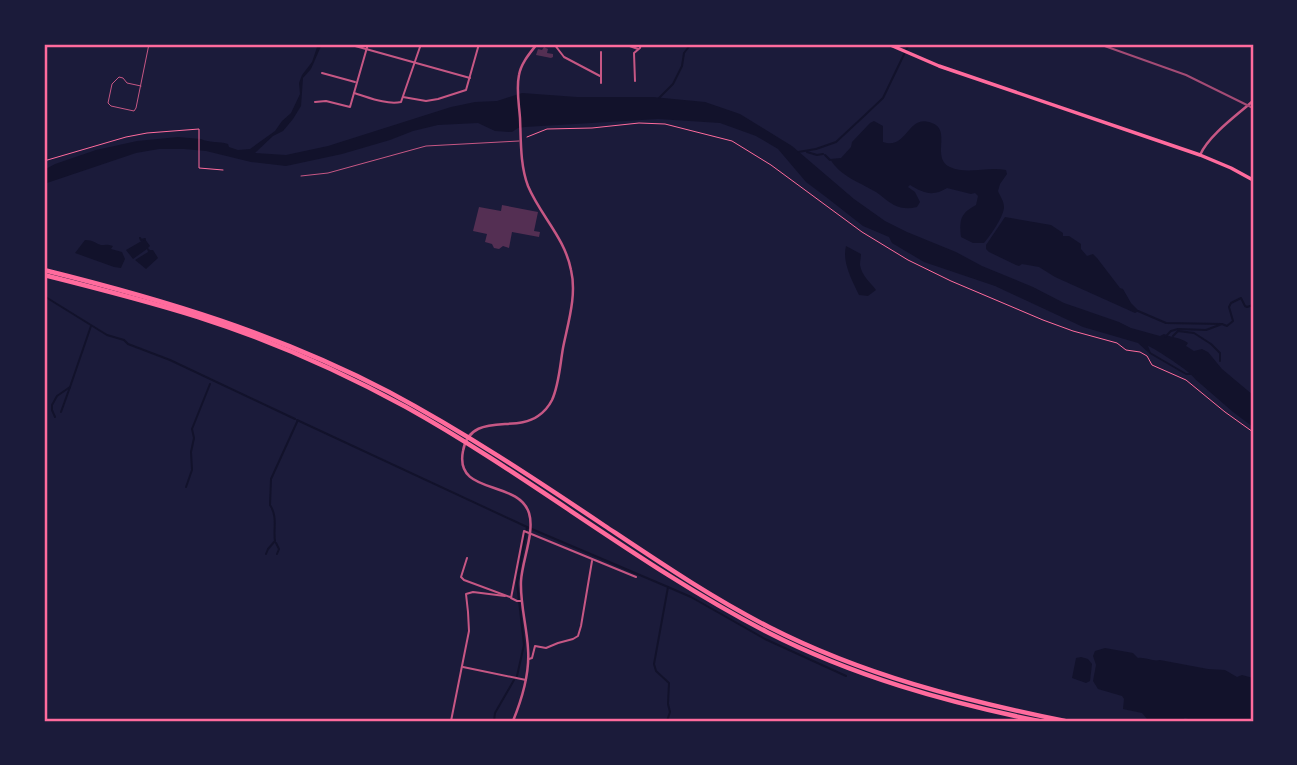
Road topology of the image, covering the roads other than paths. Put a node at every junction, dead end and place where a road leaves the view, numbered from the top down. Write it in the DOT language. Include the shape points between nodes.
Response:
graph roads {
  1 [pos="149,44"];
  2 [pos="348,44"];
  3 [pos="368,44"];
  4 [pos="421,44"];
  5 [pos="479,44"];
  6 [pos="537,44"];
  7 [pos="554,44"];
  8 [pos="624,44"];
  9 [pos="641,44"];
  10 [pos="888,44"];
  11 [pos="901,44"];
  12 [pos="366,49"];
  13 [pos="639,49"];
  14 [pos="902,51"];
  15 [pos="601,52"];
  16 [pos="414,62"];
  17 [pos="322,73"];
  18 [pos="600,76"];
  19 [pos="470,78"];
  20 [pos="635,81"];
  21 [pos="356,83"];
  22 [pos="601,83"];
  23 [pos="141,86"];
  24 [pos="354,93"];
  25 [pos="403,97"];
  26 [pos="1253,100"];
  27 [pos="315,102"];
  28 [pos="521,139"];
  29 [pos="1200,155"];
  30 [pos="301,177"];
  31 [pos="1253,180"];
  32 [pos="44,272"];
  33 [pos="528,531"];
  34 [pos="467,558"];
  35 [pos="592,559"];
  36 [pos="636,577"];
  37 [pos="505,596"];
  38 [pos="511,598"];
  39 [pos="519,601"];
  40 [pos="528,660"];
  41 [pos="462,667"];
  42 [pos="526,680"];
  43 [pos="451,721"];
  44 [pos="513,721"];
  45 [pos="1039,721"];
  46 [pos="1065,721"];
  1 -- 23 [label="lane"];
  2 -- 12 [label="street"];
  3 -- 12 [label="street"];
  4 -- 16 [label="street"];
  5 -- 19 [label="street"];
  6 -- 28 [label="street" via="519,75"];
  7 -- 18 [label="street" via="563,55"];
  8 -- 13 [label="street"];
  9 -- 13 [label="street"];
  10 -- 14 [label="main road"];
  11 -- 14 [label="street"];
  12 -- 16 [label="street"];
  12 -- 21 [label="street"];
  13 -- 20 [label="street" via="634,54"];
  14 -- 29 [label="main road"];
  15 -- 18 [label="street"];
  16 -- 19 [label="street"];
  16 -- 25 [label="street"];
  17 -- 21 [label="street"];
  18 -- 22 [label="street"];
  19 -- 25 [label="street" via="466,90 438,99"];
  21 -- 24 [label="street"];
  23 -- 23 [label="lane" via="119,77 112,84 108,103 134,111"];
  24 -- 25 [label="street" via="395,103"];
  24 -- 27 [label="street" via="350,107"];
  26 -- 29 [label="street"];
  28 -- 30 [label="lane" via="426,146"];
  28 -- 33 [label="street" via="527,183 568,258 573,277 557,384 549,405 538,417 474,431 463,448 462,460 478,483 523,502 529,514"];
  29 -- 31 [label="main road"];
  32 -- 45 [label="highway" via="247,334 384,395 515,472 683,583 784,640 902,687"];
  32 -- 46 [label="highway" via="144,295 227,321 353,374 479,444 709,593 816,650 941,693"];
  33 -- 35 [label="street"];
  33 -- 38 [label="street"];
  33 -- 39 [label="street"];
  34 -- 37 [label="street" via="461,577"];
  35 -- 36 [label="street"];
  35 -- 40 [label="street" via="576,638 546,648 535,646"];
  37 -- 38 [label="street"];
  37 -- 41 [label="street" via="466,594 469,619"];
  38 -- 39 [label="street"];
  39 -- 40 [label="street"];
  40 -- 42 [label="street"];
  41 -- 42 [label="street"];
  41 -- 43 [label="street"];
  42 -- 44 [label="street"];
}
